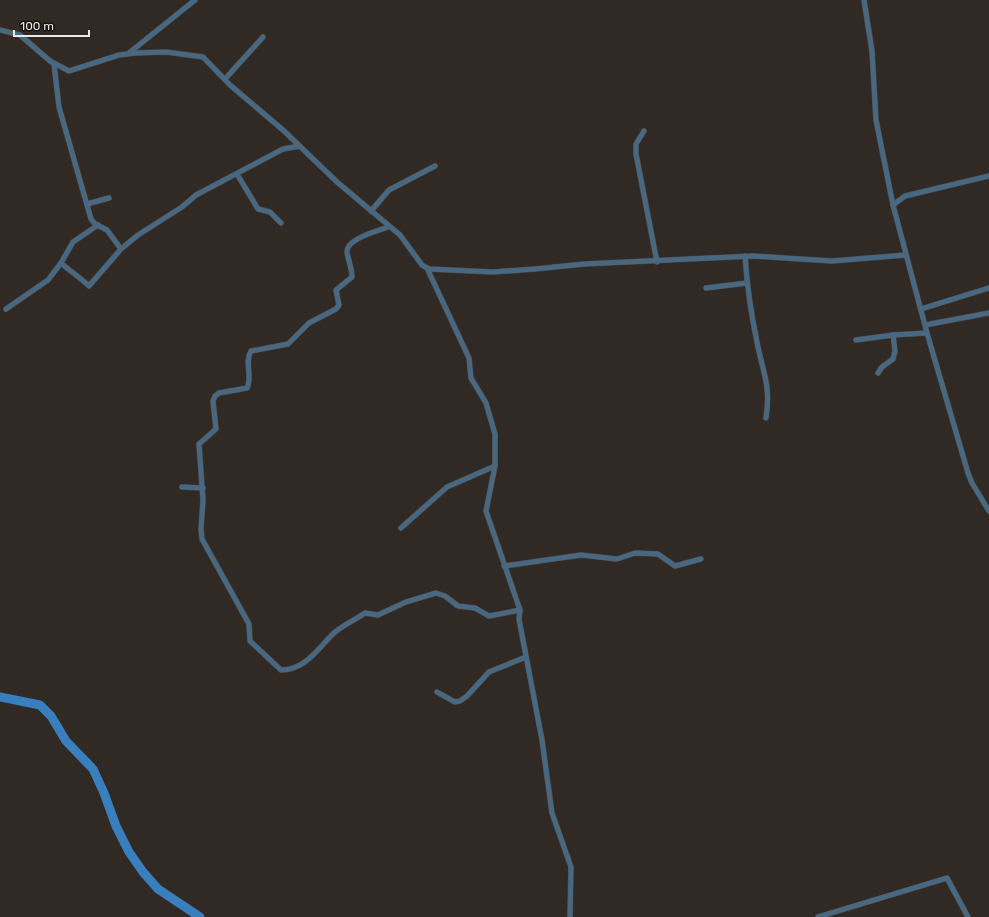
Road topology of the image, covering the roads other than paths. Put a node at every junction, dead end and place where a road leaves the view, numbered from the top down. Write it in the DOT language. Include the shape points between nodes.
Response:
graph roads {
  1 [pos="195,0"];
  2 [pos="864,0"];
  3 [pos="0,30"];
  4 [pos="263,37"];
  5 [pos="128,54"];
  6 [pos="54,64"];
  7 [pos="225,79"];
  8 [pos="644,131"];
  9 [pos="300,146"];
  10 [pos="435,166"];
  11 [pos="237,174"];
  12 [pos="989,176"];
  13 [pos="109,198"];
  14 [pos="87,204"];
  15 [pos="893,204"];
  16 [pos="371,211"];
  17 [pos="282,223"];
  18 [pos="98,225"];
  19 [pos="388,227"];
  20 [pos="121,250"];
  21 [pos="906,255"];
  22 [pos="745,256"];
  23 [pos="657,262"];
  24 [pos="62,263"];
  25 [pos="426,268"];
  26 [pos="747,283"];
  27 [pos="706,288"];
  28 [pos="989,288"];
  29 [pos="6,309"];
  30 [pos="921,309"];
  31 [pos="989,313"];
  32 [pos="925,325"];
  33 [pos="927,333"];
  34 [pos="893,335"];
  35 [pos="856,340"];
  36 [pos="878,373"];
  37 [pos="766,418"];
  38 [pos="495,466"];
  39 [pos="182,487"];
  40 [pos="203,488"];
  41 [pos="989,511"];
  42 [pos="401,528"];
  43 [pos="701,559"];
  44 [pos="504,566"];
  45 [pos="520,610"];
  46 [pos="526,657"];
  47 [pos="438,692"];
  48 [pos="570,917"];
  49 [pos="818,917"];
  50 [pos="968,917"];
  1 -- 5 [label="street"];
  2 -- 15 [label="street" via="874,67 876,120"];
  3 -- 6 [label="street" via="20,36"];
  4 -- 7 [label="street"];
  5 -- 6 [label="street" via="69,71"];
  5 -- 7 [label="street" via="166,52 199,56"];
  6 -- 14 [label="street" via="59,107"];
  7 -- 9 [label="street"];
  8 -- 23 [label="street" via="636,144 636,154"];
  9 -- 11 [label="street" via="283,149"];
  9 -- 16 [label="street"];
  10 -- 16 [label="street" via="389,190"];
  11 -- 17 [label="street" via="258,209 270,212"];
  11 -- 20 [label="street" via="196,195 138,235"];
  12 -- 15 [label="street" via="905,196"];
  13 -- 14 [label="street"];
  14 -- 18 [label="street" via="91,219"];
  15 -- 21 [label="street"];
  16 -- 19 [label="street"];
  18 -- 20 [label="street" via="107,230"];
  18 -- 24 [label="street" via="73,242"];
  19 -- 25 [label="street" via="403,239"];
  19 -- 40 [label="street" via="356,239 348,246 352,277 336,288 339,305 336,309 309,322 289,343 251,350 248,357 250,381 247,388 215,396 213,401 216,429 199,444"];
  20 -- 24 [label="street" via="89,286"];
  21 -- 22 [label="street" via="832,261"];
  21 -- 30 [label="street"];
  22 -- 23 [label="street"];
  22 -- 26 [label="street"];
  23 -- 25 [label="street" via="584,264 493,272"];
  24 -- 29 [label="street" via="48,280"];
  25 -- 38 [label="street" via="469,358 471,378 486,403 495,434"];
  26 -- 27 [label="street"];
  26 -- 37 [label="street" via="757,342 768,384"];
  28 -- 30 [label="street"];
  30 -- 32 [label="street"];
  31 -- 32 [label="street"];
  32 -- 33 [label="street"];
  33 -- 34 [label="street"];
  33 -- 41 [label="street" via="968,472"];
  34 -- 35 [label="street"];
  34 -- 36 [label="street" via="893,359"];
  38 -- 42 [label="street" via="447,487"];
  38 -- 44 [label="street" via="486,511"];
  39 -- 40 [label="street"];
  40 -- 45 [label="street" via="201,532 204,542 249,624 250,641 279,669 294,667 306,661 334,633 365,613 378,615 430,594 441,594 458,606 475,608 488,616"];
  43 -- 44 [label="street" via="675,566 658,554 635,553 617,559 581,555"];
  44 -- 45 [label="street"];
  45 -- 46 [label="street" via="519,619"];
  46 -- 47 [label="street" via="494,669 460,701 455,702"];
  46 -- 48 [label="street" via="553,816 571,867"];
  49 -- 50 [label="street" via="947,878"];
}
